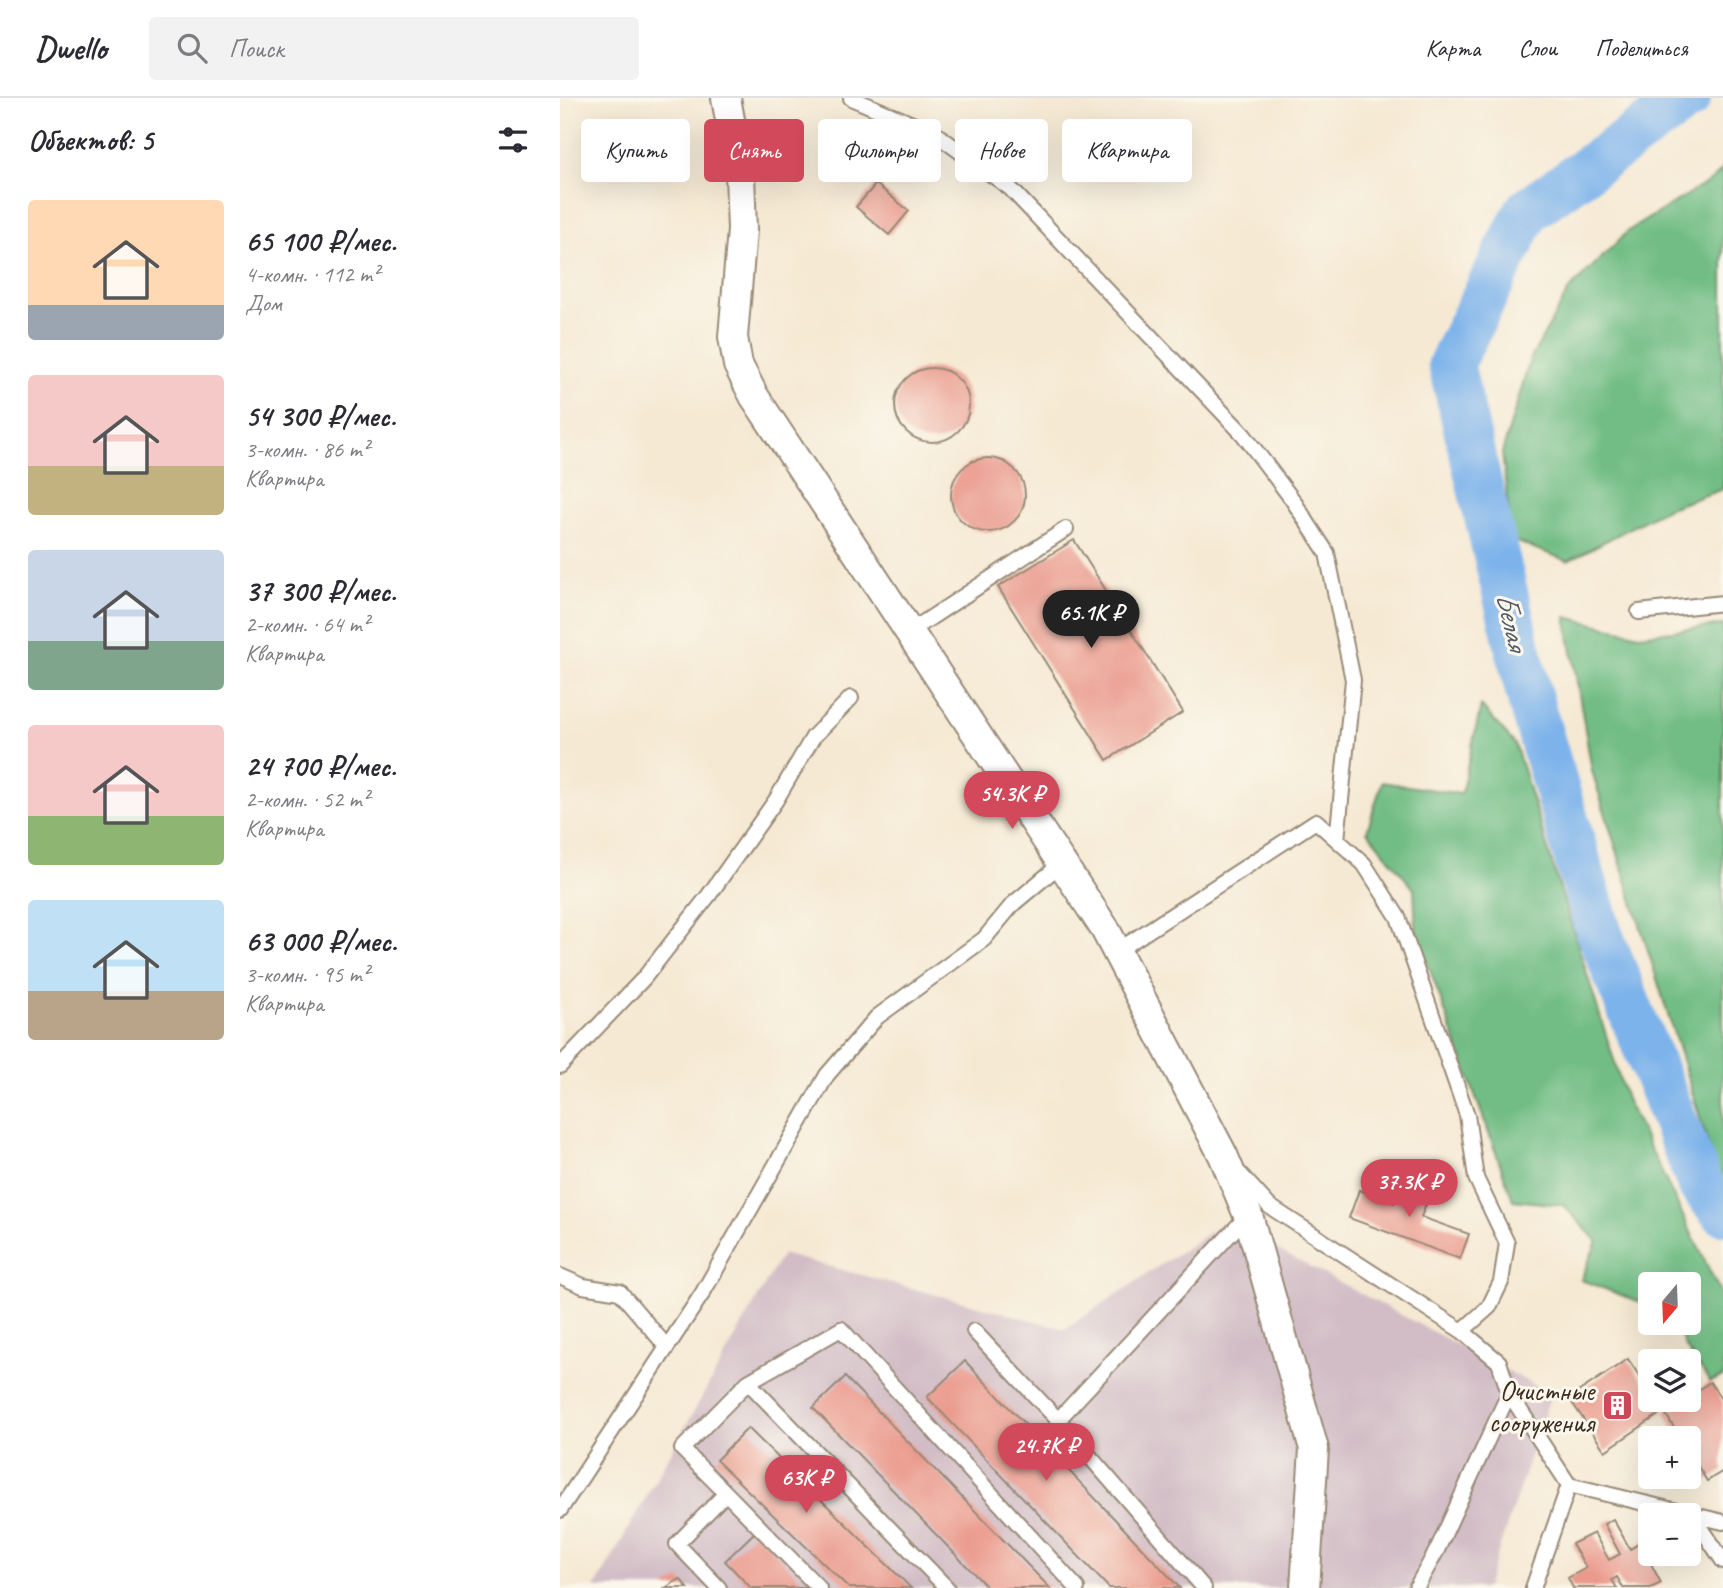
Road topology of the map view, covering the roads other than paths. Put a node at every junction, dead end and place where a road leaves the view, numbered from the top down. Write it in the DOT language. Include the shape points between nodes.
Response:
graph roads {
  1 [pos="726,98"];
  2 [pos="852,98"];
  3 [pos="1066,529"];
  4 [pos="1723,603"];
  5 [pos="1639,612"];
  6 [pos="909,632"];
  7 [pos="850,698"];
  8 [pos="1337,841"];
  9 [pos="1062,863"];
  10 [pos="1117,951"];
  11 [pos="560,1066"];
  12 [pos="1223,1155"];
  13 [pos="1248,1215"];
  14 [pos="560,1276"];
  15 [pos="974,1331"];
  16 [pos="1462,1331"];
  17 [pos="666,1346"];
  18 [pos="748,1382"];
  19 [pos="1509,1393"];
  20 [pos="1058,1420"];
  21 [pos="1569,1485"];
  22 [pos="726,1493"];
  23 [pos="1639,1503"];
  24 [pos="560,1510"];
  25 [pos="1701,1518"];
  26 [pos="1723,1522"];
  27 [pos="1701,1528"];
  28 [pos="1723,1561"];
  29 [pos="719,1588"];
  30 [pos="819,1588"];
  31 [pos="947,1588"];
  32 [pos="1077,1588"];
  33 [pos="1203,1588"];
  34 [pos="1306,1588"];
  35 [pos="1416,1588"];
  36 [pos="1533,1588"];
  1 -- 6 [label="street" via="740,174 742,230 733,337 738,365"];
  2 -- 8 [label="lane" via="936,134 1010,188 1243,433 1292,499 1327,553 1353,680"];
  3 -- 6 [label="lane"];
  4 -- 5 [label="lane"];
  6 -- 9 [label="street"];
  7 -- 11 [label="lane" via="813,737 776,800 644,978"];
  8 -- 10 [label="lane" via="1316,821"];
  8 -- 16 [label="lane" via="1364,864 1398,917 1467,1115 1476,1178 1507,1243 1501,1282 1489,1307"];
  9 -- 10 [label="street"];
  9 -- 17 [label="lane" via="1013,904 984,939 877,1017 853,1042 827,1075 702,1294"];
  10 -- 12 [label="street"];
  12 -- 13 [label="street"];
  12 -- 16 [label="lane" via="1269,1206"];
  13 -- 20 [label="lane"];
  13 -- 34 [label="street" via="1314,1449"];
  14 -- 17 [label="lane" via="583,1286 620,1292"];
  15 -- 20 [label="lane"];
  16 -- 19 [label="lane" via="1499,1362"];
  17 -- 24 [label="lane"];
  18 -- 22 [label="lane" via="682,1449"];
  18 -- 31 [label="lane"];
  18 -- 32 [label="lane" via="841,1329"];
  19 -- 21 [label="lane"];
  19 -- 35 [label="lane"];
  20 -- 33 [label="lane"];
  21 -- 23 [label="lane"];
  21 -- 36 [label="lane"];
  22 -- 29 [label="lane" via="677,1544"];
  22 -- 30 [label="lane"];
  25 -- 26 [label="lane"];
  27 -- 28 [label="lane"];
}
